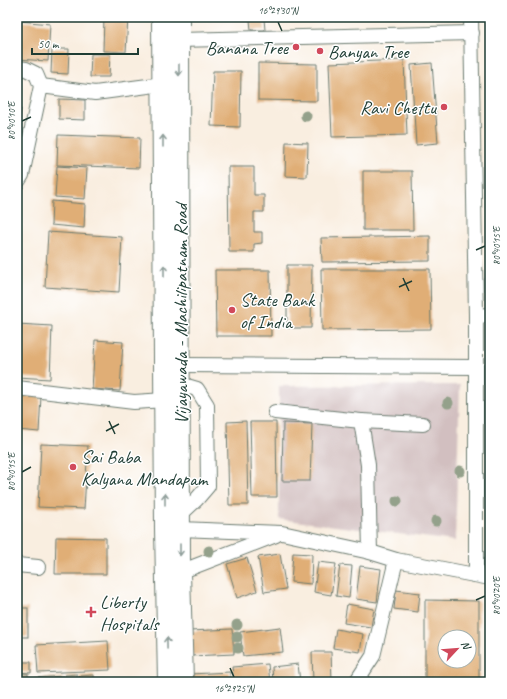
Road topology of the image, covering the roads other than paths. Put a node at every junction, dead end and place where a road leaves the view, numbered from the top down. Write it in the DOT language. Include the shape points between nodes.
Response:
graph roads {
  1 [pos="162,17"];
  2 [pos="179,17"];
  3 [pos="471,17"];
  4 [pos="472,33"];
  5 [pos="179,40"];
  6 [pos="17,68"];
  7 [pos="163,84"];
  8 [pos="41,86"];
  9 [pos="17,183"];
  10 [pos="172,220"];
  11 [pos="483,315"];
  12 [pos="476,367"];
  13 [pos="180,374"];
  14 [pos="17,388"];
  15 [pos="165,400"];
  16 [pos="275,412"];
  17 [pos="360,421"];
  18 [pos="423,424"];
  19 [pos="180,522"];
  20 [pos="282,533"];
  21 [pos="370,552"];
  22 [pos="396,560"];
  23 [pos="17,565"];
  24 [pos="38,567"];
  25 [pos="180,572"];
  26 [pos="476,575"];
  27 [pos="490,578"];
  28 [pos="168,682"];
  29 [pos="183,682"];
  30 [pos="356,682"];
  1 -- 7 [label="highway, Vijayawada - Machilipatnam Road"];
  2 -- 5 [label="highway, Vijayawada - Machilipatnam Road"];
  3 -- 4 [label="street"];
  4 -- 5 [label="street"];
  4 -- 11 [label="street"];
  5 -- 10 [label="highway, Vijayawada - Machilipatnam Road, one-way"];
  6 -- 8 [label="street" via="36,74"];
  7 -- 8 [label="street" via="95,93"];
  10 -- 7 [label="highway, Vijayawada - Machilipatnam Road, one-way"];
  8 -- 9 [label="street" via="22,175"];
  10 -- 13 [label="highway, Vijayawada - Machilipatnam Road"];
  15 -- 10 [label="highway, Vijayawada - Machilipatnam Road, one-way"];
  11 -- 12 [label="street"];
  12 -- 13 [label="street"];
  12 -- 26 [label="street"];
  13 -- 19 [label="highway, Vijayawada - Machilipatnam Road"];
  13 -- 19 [label="street" via="197,389 207,405 208,486"];
  14 -- 15 [label="street" via="134,402"];
  28 -- 15 [label="highway, Vijayawada - Machilipatnam Road, one-way"];
  16 -- 17 [label="street"];
  17 -- 18 [label="street"];
  17 -- 21 [label="street" via="368,465"];
  19 -- 20 [label="street"];
  19 -- 25 [label="highway, Vijayawada - Machilipatnam Road, one-way"];
  20 -- 21 [label="street"];
  20 -- 25 [label="street"];
  21 -- 22 [label="street"];
  22 -- 26 [label="street"];
  22 -- 30 [label="street" via="373,656"];
  23 -- 24 [label="street"];
  25 -- 29 [label="highway, Vijayawada - Machilipatnam Road"];
  26 -- 27 [label="street"];
}
